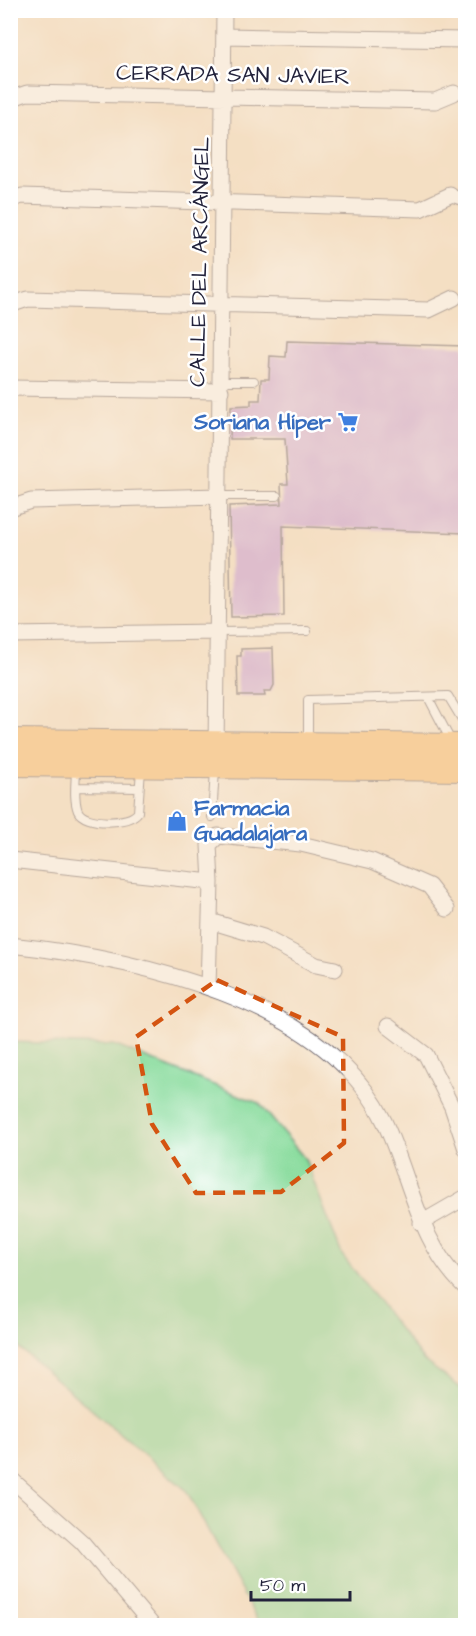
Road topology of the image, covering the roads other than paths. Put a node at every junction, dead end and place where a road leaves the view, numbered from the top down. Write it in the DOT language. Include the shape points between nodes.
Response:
graph roads {
  1 [pos="224,10"];
  2 [pos="224,36"];
  3 [pos="465,40"];
  4 [pos="460,95"];
  5 [pos="224,98"];
  6 [pos="10,99"];
  7 [pos="450,195"];
  8 [pos="10,200"];
  9 [pos="465,200"];
  10 [pos="223,202"];
  11 [pos="460,301"];
  12 [pos="10,305"];
  13 [pos="222,305"];
  14 [pos="254,381"];
  15 [pos="220,386"];
  16 [pos="10,388"];
  17 [pos="219,496"];
  18 [pos="276,496"];
  19 [pos="10,508"];
  20 [pos="217,632"];
  21 [pos="307,632"];
  22 [pos="10,635"];
  23 [pos="428,697"];
  24 [pos="10,741"];
  25 [pos="308,744"];
  26 [pos="463,750"];
  27 [pos="216,755"];
  28 [pos="10,764"];
  29 [pos="76,776"];
  30 [pos="140,777"];
  31 [pos="212,817"];
  32 [pos="10,860"];
  33 [pos="211,882"];
  34 [pos="447,909"];
  35 [pos="210,921"];
  36 [pos="10,945"];
  37 [pos="335,969"];
  38 [pos="208,987"];
  39 [pos="388,1026"];
  40 [pos="465,1149"];
  41 [pos="465,1197"];
  42 [pos="421,1223"];
  43 [pos="465,1288"];
  44 [pos="10,1478"];
  45 [pos="153,1626"];
  1 -- 2 [label="street, CALLE DEL ARCÁNGEL"];
  2 -- 3 [label="street"];
  2 -- 5 [label="street, CALLE DEL ARCÁNGEL"];
  4 -- 5 [label="street, CERRADA SAN JAVIER" via="435,101"];
  5 -- 6 [label="street, CERRADA SAN JAVIER" via="27,93"];
  5 -- 10 [label="street, CALLE DEL ARCÁNGEL"];
  7 -- 9 [label="street"];
  7 -- 10 [label="street" via="420,208"];
  8 -- 10 [label="street" via="22,196"];
  10 -- 13 [label="street, CALLE DEL ARCÁNGEL"];
  11 -- 13 [label="street" via="429,310"];
  12 -- 13 [label="street" via="28,299"];
  13 -- 15 [label="street, CALLE DEL ARCÁNGEL"];
  14 -- 15 [label="lane"];
  15 -- 16 [label="street"];
  15 -- 17 [label="street, CALLE DEL ARCÁNGEL"];
  17 -- 18 [label="lane"];
  17 -- 19 [label="street" via="31,501"];
  17 -- 20 [label="street, CALLE DEL ARCÁNGEL"];
  20 -- 21 [label="lane"];
  20 -- 22 [label="street"];
  20 -- 27 [label="street, CALLE DEL ARCÁNGEL"];
  23 -- 25 [label="lane" via="308,700"];
  23 -- 26 [label="lane"];
  23 -- 26 [label="lane" via="448,696"];
  24 -- 27 [label="main road"];
  25 -- 26 [label="main road"];
  25 -- 27 [label="main road"];
  26 -- 27 [label="main road"];
  27 -- 30 [label="main road"];
  27 -- 31 [label="lane"];
  28 -- 29 [label="main road"];
  29 -- 30 [label="main road"];
  29 -- 30 [label="lane" via="77,810 81,816 123,822 138,812"];
  32 -- 33 [label="street"];
  33 -- 34 [label="street" via="209,845 218,836 301,844 372,861 429,886"];
  33 -- 35 [label="street"];
  35 -- 37 [label="street" via="263,938 316,965"];
  35 -- 38 [label="street"];
  36 -- 38 [label="street" via="102,957"];
  38 -- 42 [label="street" via="275,1018 320,1046 349,1072 383,1120"];
  39 -- 40 [label="street" via="426,1056 452,1107"];
  41 -- 42 [label="street"];
  42 -- 43 [label="street" via="437,1252"];
  44 -- 45 [label="street" via="82,1542"];
}
